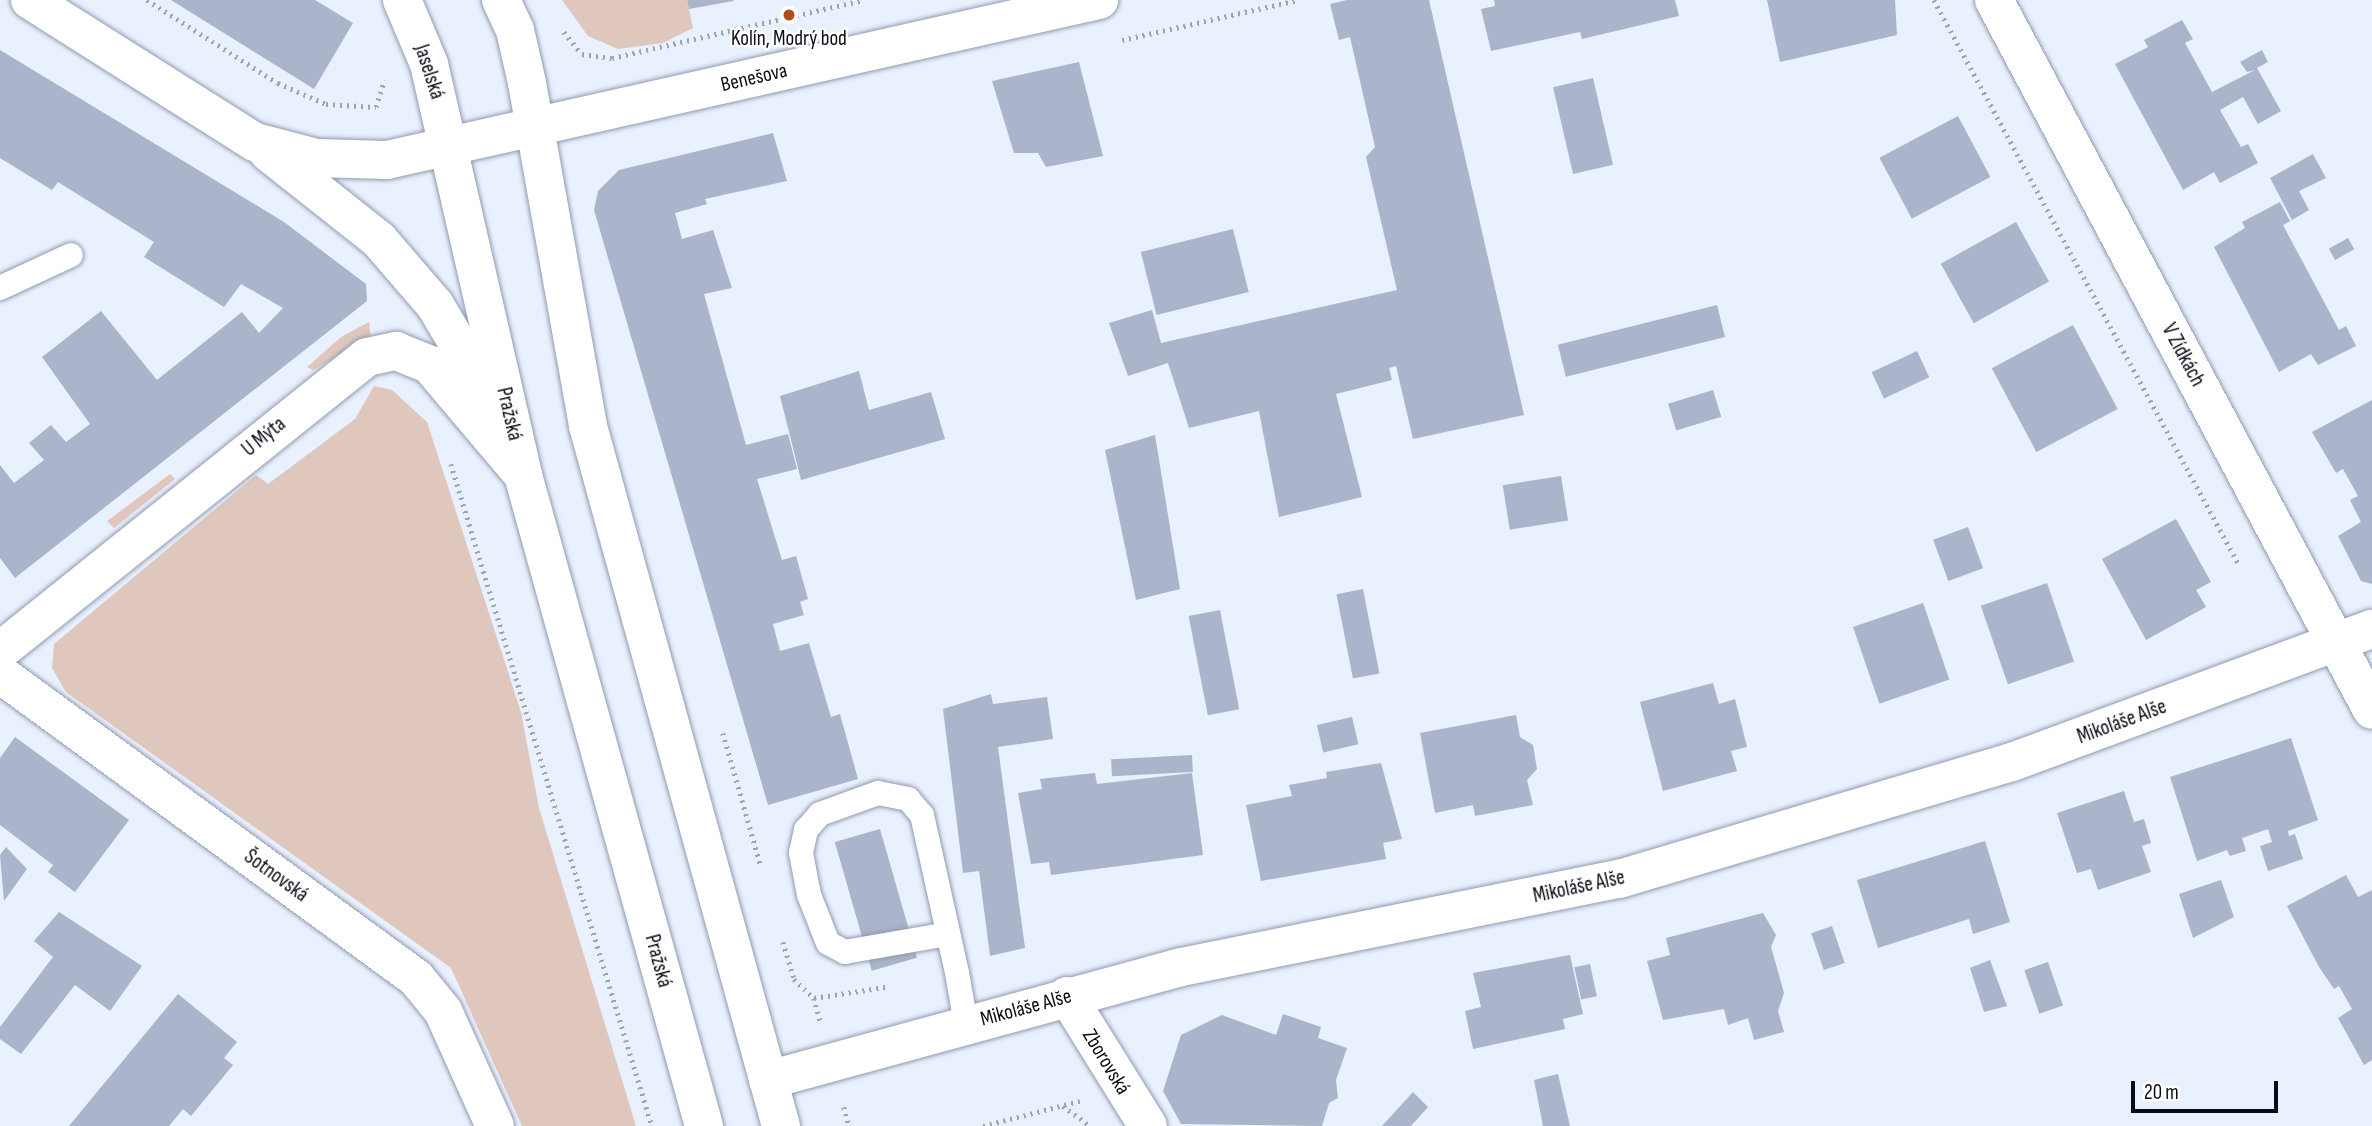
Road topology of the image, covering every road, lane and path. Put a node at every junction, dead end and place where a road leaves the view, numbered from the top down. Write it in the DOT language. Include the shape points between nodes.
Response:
graph roads {
  1 [pos="30,0"];
  2 [pos="147,0"];
  3 [pos="402,0"];
  4 [pos="501,0"];
  5 [pos="863,0"];
  6 [pos="1099,0"];
  7 [pos="1934,0"];
  8 [pos="1994,0"];
  9 [pos="561,27"];
  10 [pos="385,77"];
  11 [pos="534,127"];
  12 [pos="255,142"];
  13 [pos="450,146"];
  14 [pos="71,255"];
  15 [pos="0,288"];
  16 [pos="448,455"];
  17 [pos="520,458"];
  18 [pos="2242,570"];
  19 [pos="2355,637"];
  20 [pos="0,651"];
  21 [pos="0,674"];
  22 [pos="2372,710"];
  23 [pos="719,719"];
  24 [pos="764,875"];
  25 [pos="779,927"];
  26 [pos="948,934"];
  27 [pos="1068,996"];
  28 [pos="814,998"];
  29 [pos="967,1024"];
  30 [pos="768,1080"];
  31 [pos="1122,1091"];
  32 [pos="1062,1106"];
  33 [pos="495,1126"];
  34 [pos="652,1126"];
  35 [pos="704,1126"];
  36 [pos="782,1126"];
  37 [pos="983,1126"];
  38 [pos="1091,1126"];
  39 [pos="1148,1126"];
  1 -- 12 [label="street"];
  2 -- 10 [label="path" via="278,83 326,104 376,107"];
  3 -- 13 [label="street, Jaselská" via="429,64"];
  4 -- 11 [label="street" via="515,30"];
  5 -- 9 [label="path" via="612,58 582,54"];
  6 -- 11 [label="street, Benešova"];
  7 -- 18 [label="path"];
  8 -- 19 [label="street, V Zídkách"];
  11 -- 13 [label="street, Benešova"];
  11 -- 30 [label="street" via="588,426"];
  12 -- 13 [label="street" via="317,158 387,160"];
  12 -- 17 [label="street" via="379,240 435,306"];
  13 -- 17 [label="street, Pražská"];
  14 -- 15 [label="lane"];
  16 -- 34 [label="path"];
  17 -- 20 [label="street, U Mýta" via="430,365 396,351 367,357"];
  17 -- 35 [label="street, Pražská"];
  19 -- 22 [label="street, V Zídkách"];
  19 -- 27 [label="street, Mikoláše Alše" via="2012,762 1619,879 1181,967"];
  21 -- 33 [label="street, Šotnovská" via="416,978 443,1011"];
  23 -- 24 [label="path"];
  25 -- 28 [label="path" via="794,979"];
  26 -- 26 [label="lane" via="922,815 908,799 878,793 848,801 820,814 806,830 801,853 809,895 828,943 845,952"];
  26 -- 29 [label="lane"];
  27 -- 29 [label="street, Mikoláše Alše"];
  27 -- 31 [label="street, Zborovská"];
  29 -- 30 [label="street, Mikoláše Alše"];
  30 -- 36 [label="street"];
  31 -- 32 [label="path"];
  31 -- 39 [label="street, Zborovská"];
  32 -- 37 [label="path"];
  32 -- 38 [label="path"];
}
